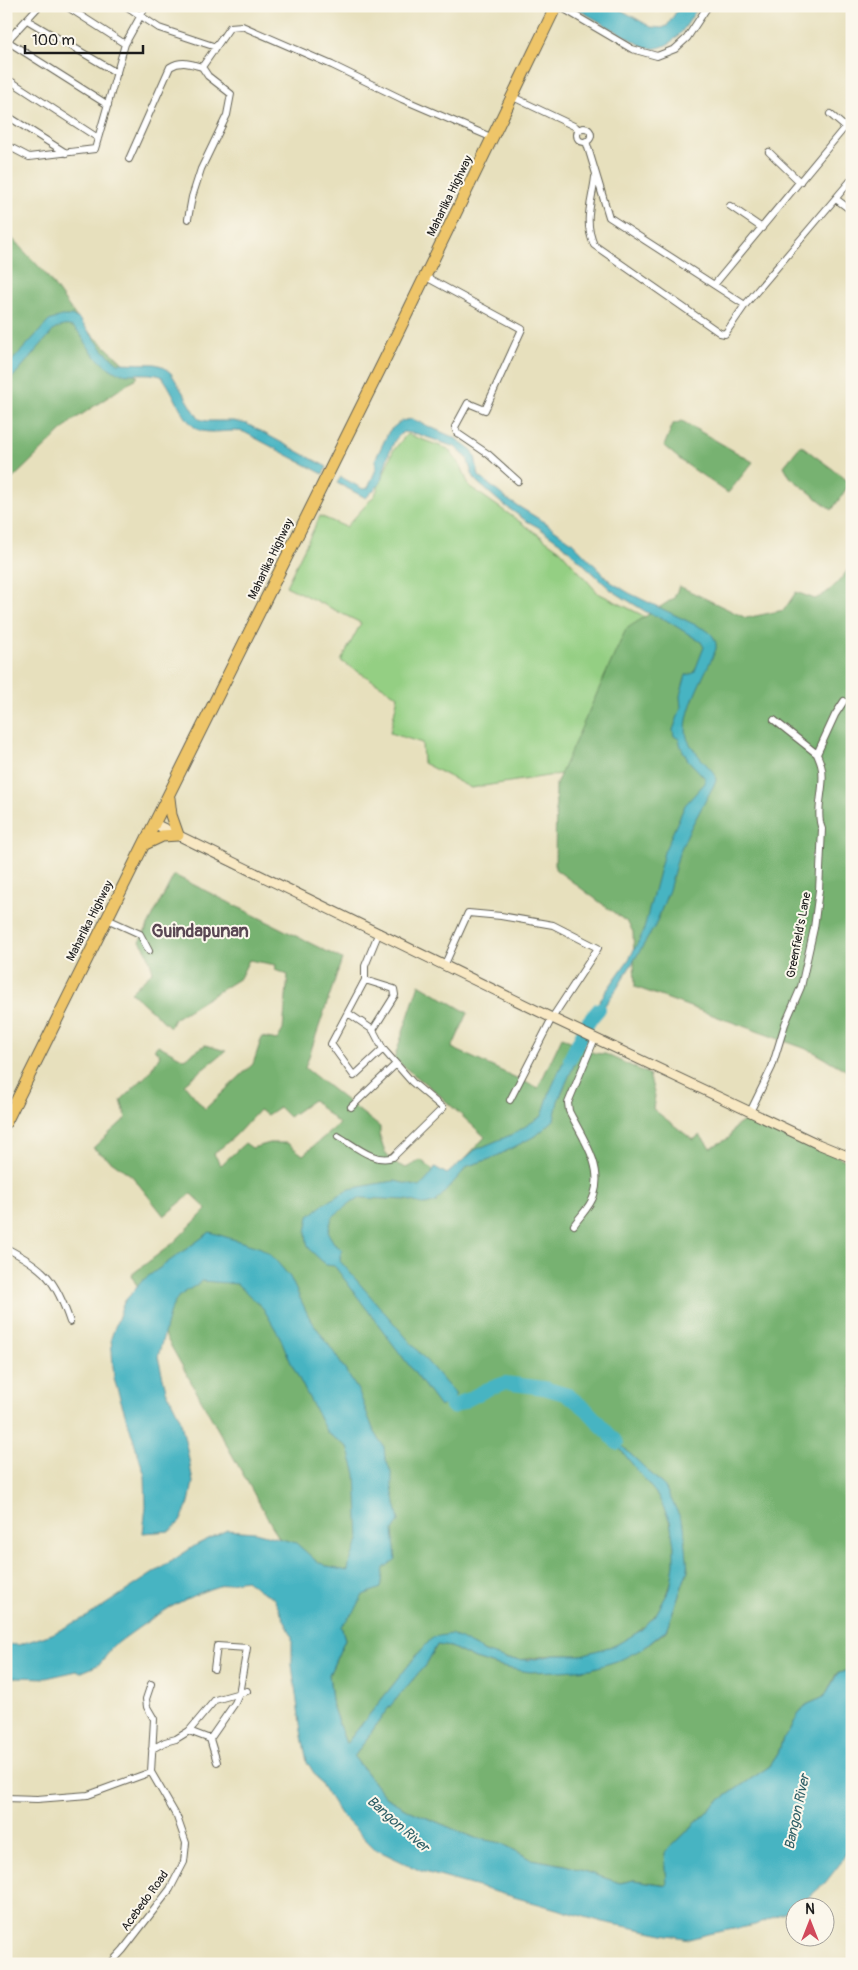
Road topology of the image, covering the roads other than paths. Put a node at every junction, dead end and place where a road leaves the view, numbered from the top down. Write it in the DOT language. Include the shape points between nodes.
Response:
graph roads {
  1 [pos="39,6"];
  2 [pos="66,6"];
  3 [pos="126,6"];
  4 [pos="146,6"];
  5 [pos="558,6"];
  6 [pos="708,6"];
  7 [pos="140,15"];
  8 [pos="27,20"];
  9 [pos="7,41"];
  10 [pos="125,44"];
  11 [pos="216,47"];
  12 [pos="202,67"];
  13 [pos="117,74"];
  14 [pos="6,78"];
  15 [pos="513,97"];
  16 [pos="108,105"];
  17 [pos="830,114"];
  18 [pos="6,115"];
  19 [pos="846,127"];
  20 [pos="578,132"];
  21 [pos="852,132"];
  22 [pos="98,138"];
  23 [pos="493,138"];
  24 [pos="586,142"];
  25 [pos="6,145"];
  26 [pos="769,152"];
  27 [pos="66,153"];
  28 [pos="129,158"];
  29 [pos="595,174"];
  30 [pos="852,179"];
  31 [pos="800,182"];
  32 [pos="836,199"];
  33 [pos="730,206"];
  34 [pos="852,211"];
  35 [pos="188,219"];
  36 [pos="762,228"];
  37 [pos="426,276"];
  38 [pos="714,285"];
  39 [pos="745,305"];
  40 [pos="518,481"];
  41 [pos="844,701"];
  42 [pos="774,720"];
  43 [pos="817,754"];
  44 [pos="168,797"];
  45 [pos="155,824"];
  46 [pos="178,835"];
  47 [pos="145,844"];
  48 [pos="107,919"];
  49 [pos="379,932"];
  50 [pos="149,951"];
  51 [pos="445,964"];
  52 [pos="366,980"];
  53 [pos="348,1013"];
  54 [pos="552,1018"];
  55 [pos="373,1030"];
  56 [pos="593,1037"];
  57 [pos="383,1049"];
  58 [pos="396,1064"];
  59 [pos="510,1100"];
  60 [pos="351,1107"];
  61 [pos="750,1112"];
  62 [pos="6,1122"];
  63 [pos="338,1136"];
  64 [pos="851,1158"];
  65 [pos="574,1225"];
  66 [pos="6,1248"];
  67 [pos="70,1322"];
  68 [pos="214,1669"];
  69 [pos="151,1684"];
  70 [pos="246,1691"];
  71 [pos="239,1694"];
  72 [pos="189,1731"];
  73 [pos="210,1739"];
  74 [pos="152,1749"];
  75 [pos="217,1762"];
  76 [pos="151,1772"];
  77 [pos="6,1798"];
  78 [pos="110,1964"];
  1 -- 8 [label="street"];
  2 -- 10 [label="street"];
  3 -- 7 [label="street"];
  4 -- 7 [label="street"];
  5 -- 6 [label="street" via="632,49 657,56 674,49 687,38"];
  5 -- 15 [label="highway, Maharlika Highway"];
  7 -- 10 [label="street"];
  7 -- 11 [label="street" via="160,28"];
  8 -- 9 [label="street"];
  8 -- 13 [label="street"];
  9 -- 16 [label="street"];
  10 -- 13 [label="street"];
  11 -- 12 [label="street"];
  11 -- 23 [label="street" via="230,27 242,26"];
  12 -- 28 [label="street" via="186,63 170,67"];
  12 -- 35 [label="street" via="231,94 230,107 201,169"];
  13 -- 16 [label="street"];
  14 -- 22 [label="street"];
  15 -- 20 [label="street" via="576,127"];
  15 -- 23 [label="highway, Maharlika Highway"];
  16 -- 22 [label="street"];
  17 -- 19 [label="street"];
  18 -- 27 [label="street"];
  19 -- 21 [label="street"];
  19 -- 31 [label="street"];
  20 -- 24 [label="street" via="580,140"];
  20 -- 24 [label="street" via="584,128 590,131 591,137"];
  22 -- 27 [label="street" via="95,149"];
  23 -- 37 [label="highway, Maharlika Highway"];
  24 -- 29 [label="street"];
  25 -- 27 [label="street" via="29,157"];
  26 -- 31 [label="street"];
  29 -- 38 [label="street" via="609,217"];
  29 -- 39 [label="street" via="588,222 594,245 720,334 729,330"];
  30 -- 32 [label="street"];
  31 -- 36 [label="street"];
  32 -- 34 [label="street"];
  32 -- 39 [label="street"];
  33 -- 36 [label="street"];
  36 -- 38 [label="street"];
  37 -- 40 [label="street" via="522,329 485,410 468,403 456,428 456,433 488,454"];
  37 -- 44 [label="highway, Maharlika Highway"];
  38 -- 39 [label="street"];
  41 -- 43 [label="street"];
  42 -- 43 [label="street"];
  43 -- 61 [label="street, Greenfield's Lane" via="822,768 822,828 814,928 800,988 772,1067"];
  44 -- 45 [label="highway, Maharlika Highway"];
  44 -- 46 [label="highway"];
  45 -- 46 [label="main road"];
  45 -- 47 [label="highway, Maharlika Highway"];
  46 -- 47 [label="highway" via="162,836"];
  46 -- 49 [label="main road"];
  47 -- 48 [label="highway, Maharlika Highway"];
  48 -- 50 [label="street" via="140,934"];
  48 -- 62 [label="highway, Maharlika Highway"];
  49 -- 51 [label="main road"];
  49 -- 52 [label="street" via="366,966"];
  51 -- 54 [label="main road"];
  51 -- 54 [label="street" via="468,913 553,925 598,948"];
  52 -- 53 [label="street"];
  52 -- 55 [label="street" via="395,992"];
  53 -- 55 [label="street"];
  53 -- 57 [label="street" via="331,1044 354,1076"];
  54 -- 56 [label="main road"];
  54 -- 59 [label="street"];
  55 -- 57 [label="street"];
  56 -- 61 [label="main road"];
  56 -- 65 [label="street" via="568,1103 568,1111 594,1162 598,1180 594,1197"];
  57 -- 58 [label="street"];
  58 -- 60 [label="street"];
  58 -- 63 [label="street" via="443,1108 385,1160"];
  61 -- 64 [label="main road"];
  66 -- 67 [label="street" via="46,1273 62,1299"];
  68 -- 71 [label="street" via="217,1646 247,1648"];
  69 -- 74 [label="street" via="146,1699 154,1719"];
  70 -- 71 [label="street"];
  71 -- 72 [label="street" via="215,1700"];
  71 -- 73 [label="street"];
  72 -- 73 [label="street"];
  72 -- 74 [label="street"];
  73 -- 75 [label="street"];
  74 -- 76 [label="street"];
  76 -- 77 [label="street" via="88,1795"];
  76 -- 78 [label="street, Acebedo Road" via="177,1817 186,1843 184,1862 170,1889"];
}
